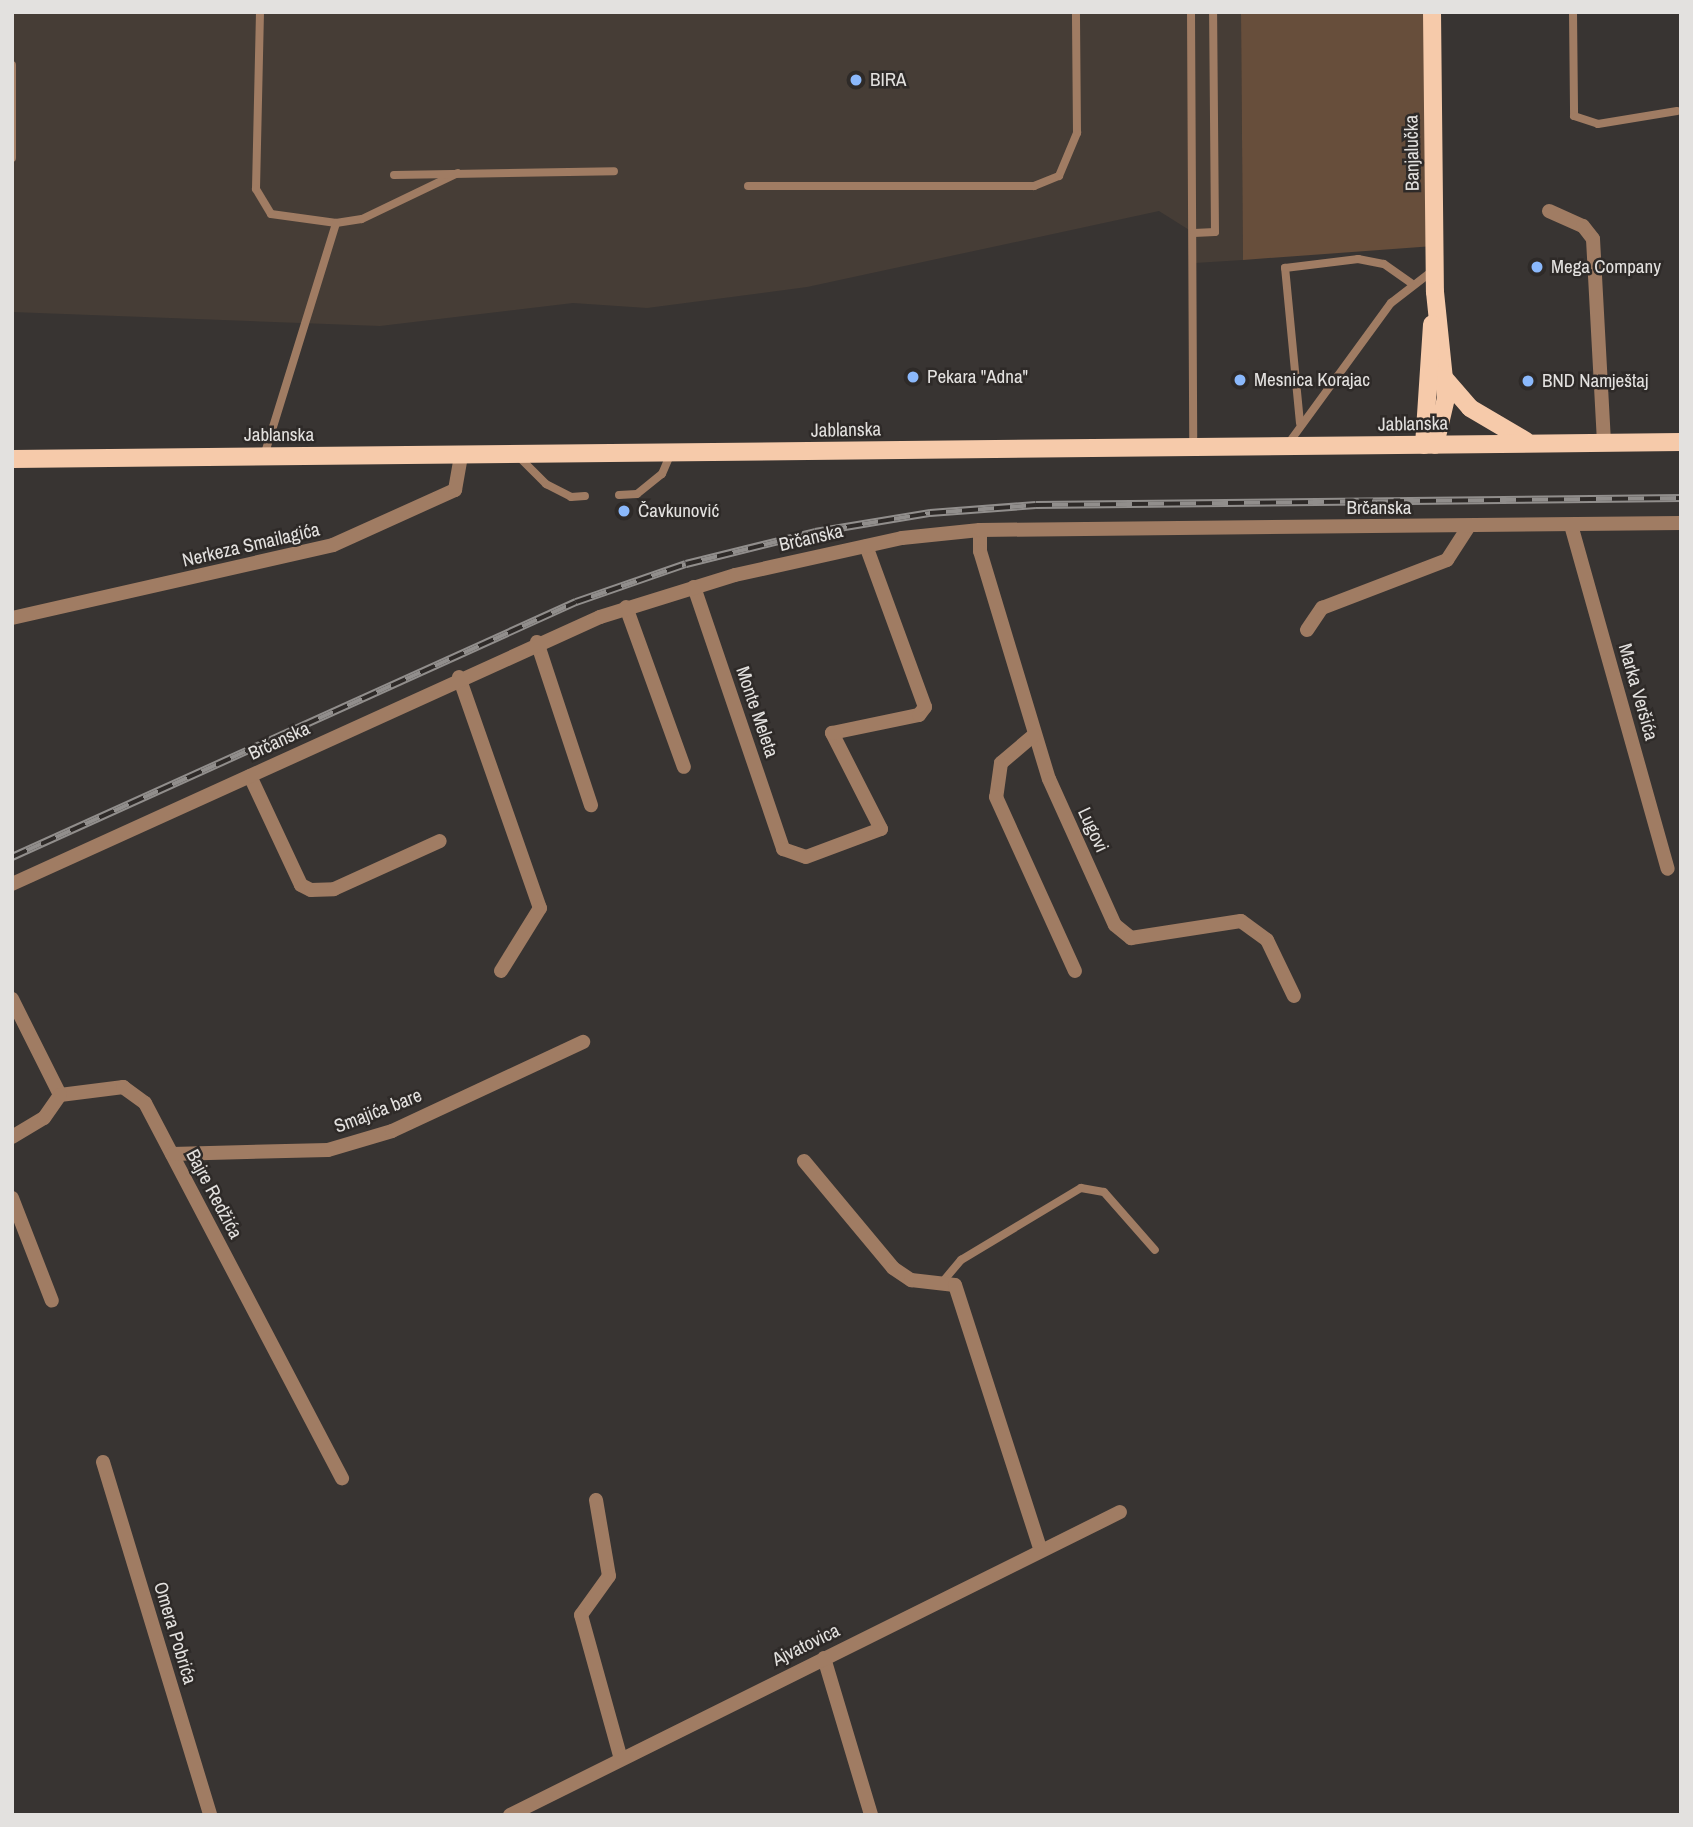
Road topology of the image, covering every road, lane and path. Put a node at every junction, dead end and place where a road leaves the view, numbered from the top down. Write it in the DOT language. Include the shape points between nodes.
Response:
graph roads {
  1 [pos="260,12"];
  2 [pos="1076,12"];
  3 [pos="1191,12"];
  4 [pos="1213,12"];
  5 [pos="1432,12"];
  6 [pos="1573,12"];
  7 [pos="12,65"];
  8 [pos="1677,111"];
  9 [pos="12,158"];
  10 [pos="614,171"];
  11 [pos="457,173"];
  12 [pos="394,174"];
  13 [pos="748,186"];
  14 [pos="1549,211"];
  15 [pos="336,223"];
  16 [pos="1194,233"];
  17 [pos="1435,269"];
  18 [pos="1411,283"];
  19 [pos="1435,292"];
  20 [pos="1445,379"];
  21 [pos="1300,422"];
  22 [pos="1681,442"];
  23 [pos="1604,443"];
  24 [pos="1533,444"];
  25 [pos="1429,445"];
  26 [pos="1287,446"];
  27 [pos="1193,447"];
  28 [pos="671,453"];
  29 [pos="516,454"];
  30 [pos="264,456"];
  31 [pos="461,456"];
  32 [pos="12,459"];
  33 [pos="619,495"];
  34 [pos="585,496"];
  35 [pos="1681,523"];
  36 [pos="1571,525"];
  37 [pos="1469,526"];
  38 [pos="980,530"];
  39 [pos="866,546"];
  40 [pos="694,587"];
  41 [pos="626,607"];
  42 [pos="12,618"];
  43 [pos="1307,630"];
  44 [pos="537,642"];
  45 [pos="459,677"];
  46 [pos="1034,736"];
  47 [pos="684,766"];
  48 [pos="250,776"];
  49 [pos="591,804"];
  50 [pos="440,841"];
  51 [pos="1668,869"];
  52 [pos="12,884"];
  53 [pos="501,971"];
  54 [pos="1075,971"];
  55 [pos="1294,996"];
  56 [pos="12,999"];
  57 [pos="583,1042"];
  58 [pos="60,1095"];
  59 [pos="12,1137"];
  60 [pos="172,1154"];
  61 [pos="804,1161"];
  62 [pos="12,1198"];
  63 [pos="1155,1251"];
  64 [pos="945,1279"];
  65 [pos="52,1301"];
  66 [pos="103,1462"];
  67 [pos="342,1479"];
  68 [pos="596,1500"];
  69 [pos="1120,1511"];
  70 [pos="1040,1548"];
  71 [pos="824,1658"];
  72 [pos="621,1759"];
  73 [pos="210,1815"];
  74 [pos="510,1815"];
  75 [pos="871,1815"];
  1 -- 15 [label="lane" via="256,190 261,206 271,214"];
  2 -- 13 [label="lane" via="1077,133 1059,176 1034,186"];
  3 -- 16 [label="lane"];
  4 -- 16 [label="lane" via="1214,232"];
  5 -- 17 [label="main road, Banjalučka"];
  6 -- 8 [label="lane" via="1574,116 1598,124"];
  7 -- 9 [label="lane"];
  10 -- 11 [label="lane"];
  11 -- 12 [label="lane"];
  11 -- 15 [label="lane" via="396,208"];
  14 -- 23 [label="street" via="1583,226 1593,239"];
  15 -- 30 [label="lane"];
  16 -- 27 [label="lane"];
  17 -- 18 [label="lane"];
  17 -- 19 [label="main road, Banjalučka"];
  18 -- 21 [label="lane"];
  18 -- 21 [label="lane" via="1384,264 1358,258 1285,268"];
  19 -- 20 [label="main road"];
  19 -- 25 [label="main road"];
  20 -- 24 [label="main road" via="1470,408"];
  20 -- 25 [label="main road" via="1446,418"];
  21 -- 26 [label="lane"];
  22 -- 23 [label="main road, Jablanska"];
  23 -- 24 [label="main road, Jablanska"];
  24 -- 25 [label="main road, Jablanska"];
  25 -- 26 [label="main road, Jablanska"];
  26 -- 27 [label="main road, Jablanska"];
  27 -- 28 [label="main road, Jablanska"];
  28 -- 29 [label="main road, Jablanska"];
  28 -- 33 [label="lane" via="662,474 637,495"];
  29 -- 31 [label="main road, Jablanska"];
  29 -- 34 [label="lane" via="546,484 571,497"];
  30 -- 31 [label="main road, Jablanska"];
  30 -- 32 [label="main road, Jablanska"];
  31 -- 42 [label="street, Nerkeza Smailagića" via="455,491 333,545"];
  35 -- 36 [label="street, Brčanska"];
  36 -- 37 [label="street, Brčanska"];
  36 -- 51 [label="street, Marka Veršića"];
  37 -- 38 [label="street, Brčanska"];
  37 -- 43 [label="street" via="1447,560 1322,608"];
  38 -- 39 [label="street, Brčanska"];
  38 -- 46 [label="street, Lugovi" via="980,551"];
  39 -- 40 [label="street, Brčanska"];
  39 -- 40 [label="street, Monte Meleta" via="925,707 919,715 832,733 881,829 806,857 783,849"];
  40 -- 41 [label="street, Brčanska"];
  41 -- 44 [label="street, Brčanska"];
  41 -- 47 [label="street"];
  44 -- 45 [label="street, Brčanska"];
  44 -- 49 [label="street"];
  45 -- 48 [label="street, Brčanska"];
  45 -- 53 [label="street" via="540,908"];
  46 -- 54 [label="street" via="1001,762 996,797"];
  46 -- 55 [label="street, Lugovi" via="1122,934 1142,937 1241,921 1267,940"];
  48 -- 50 [label="street" via="301,885 311,890 334,889"];
  48 -- 52 [label="street, Brčanska"];
  56 -- 58 [label="street"];
  57 -- 60 [label="street, Smajića bare" via="391,1131 328,1150"];
  58 -- 59 [label="street" via="44,1118"];
  58 -- 60 [label="street, Bajre Redžića" via="101,1085 135,1093"];
  60 -- 67 [label="street, Bajre Redžića"];
  61 -- 64 [label="street" via="893,1268 918,1282"];
  62 -- 65 [label="street"];
  63 -- 64 [label="lane" via="1104,1192 1081,1188 961,1260"];
  64 -- 70 [label="street" via="967,1309"];
  66 -- 73 [label="street, Omera Pobrića"];
  68 -- 72 [label="street" via="610,1576 581,1615"];
  69 -- 70 [label="street, Ajvatovica"];
  70 -- 71 [label="street, Ajvatovica"];
  71 -- 72 [label="street, Ajvatovica"];
  71 -- 75 [label="street"];
  72 -- 74 [label="street, Ajvatovica"];
}
